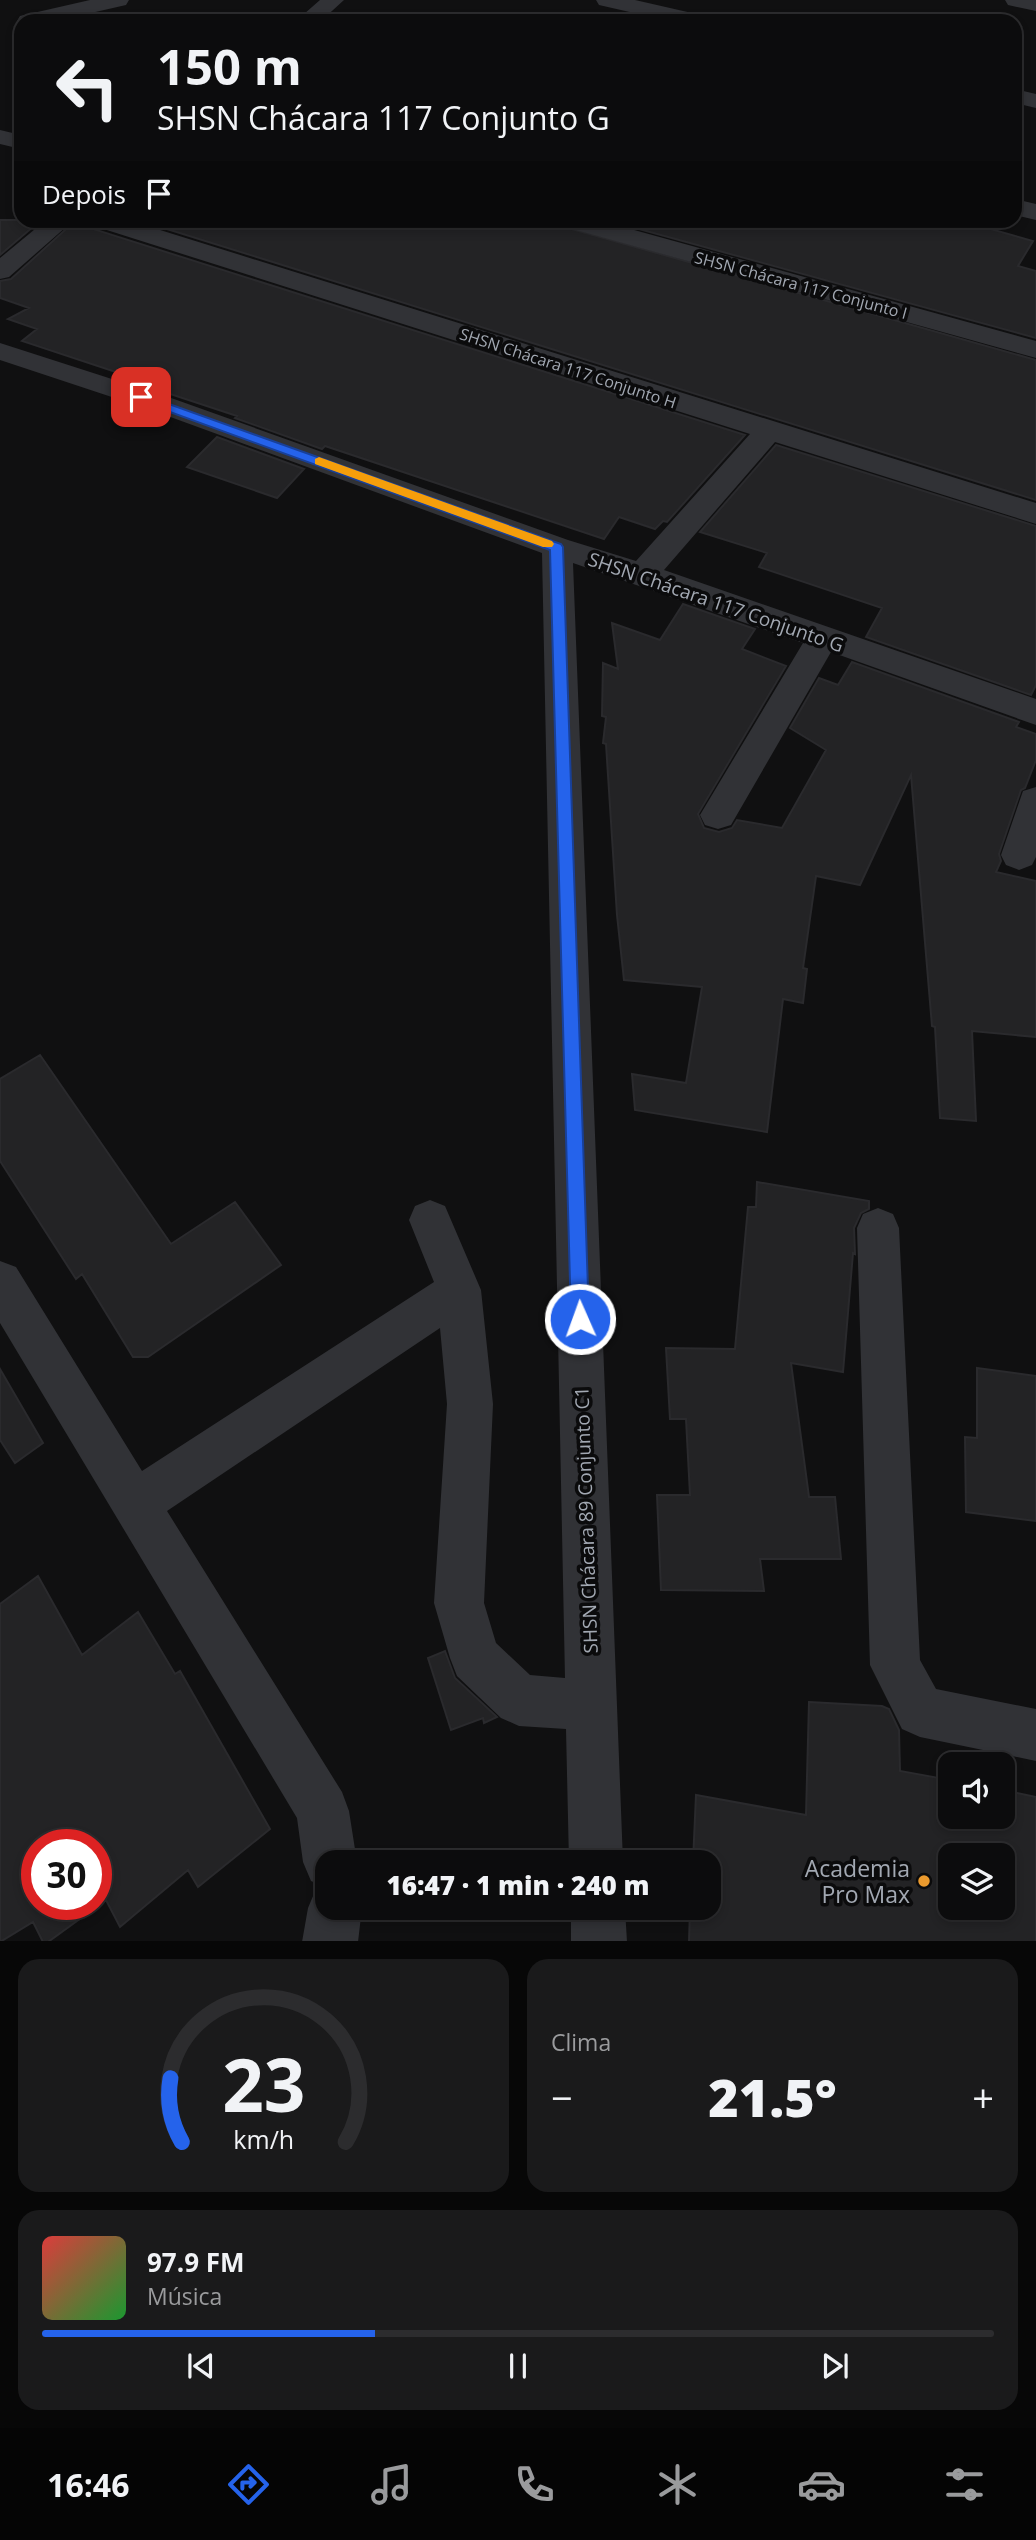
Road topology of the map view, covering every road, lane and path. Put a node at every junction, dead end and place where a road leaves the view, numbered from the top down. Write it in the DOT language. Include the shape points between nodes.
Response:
graph roads {
  1 [pos="118,0"];
  2 [pos="333,0"];
  3 [pos="607,0"];
  4 [pos="1016,0"];
  5 [pos="1036,4"];
  6 [pos="54,14"];
  7 [pos="316,14"];
  8 [pos="666,14"];
  9 [pos="52,228"];
  10 [pos="125,228"];
  11 [pos="596,228"];
  12 [pos="0,271"];
  13 [pos="1036,350"];
  14 [pos="0,351"];
  15 [pos="768,432"];
  16 [pos="1036,514"];
  17 [pos="557,547"];
  18 [pos="642,574"];
  19 [pos="822,639"];
  20 [pos="1036,712"];
  21 [pos="1036,801"];
  22 [pos="719,816"];
  23 [pos="1018,855"];
  24 [pos="430,1220"];
  25 [pos="878,1228"];
  26 [pos="0,1282"];
  27 [pos="459,1290"];
  28 [pos="135,1504"];
  29 [pos="592,1705"];
  30 [pos="1036,1735"];
  31 [pos="328,1850"];
  32 [pos="596,1850"];
  33 [pos="333,1920"];
  34 [pos="598,1920"];
  35 [pos="330,1941"];
  36 [pos="599,1941"];
  1 -- 6 [label="street"];
  2 -- 7 [label="street"];
  3 -- 8 [label="street"];
  4 -- 5 [label="street"];
  9 -- 12 [label="street"];
  10 -- 15 [label="street, SHSN Chácara 117 Conjunto H"];
  11 -- 13 [label="street, SHSN Chácara 117 Conjunto I"];
  14 -- 17 [label="street, SHSN Chácara 117 Conjunto G"];
  15 -- 16 [label="street, SHSN Chácara 117 Conjunto H"];
  15 -- 18 [label="street"];
  17 -- 18 [label="street, SHSN Chácara 117 Conjunto G"];
  17 -- 29 [label="street, SHSN Chácara 89 Conjunto C1"];
  18 -- 19 [label="street, SHSN Chácara 117 Conjunto G"];
  19 -- 20 [label="street, SHSN Chácara 117 Conjunto G"];
  19 -- 22 [label="street"];
  21 -- 23 [label="street"];
  24 -- 27 [label="street"];
  25 -- 30 [label="street" via="895,1665 920,1711"];
  26 -- 28 [label="street"];
  27 -- 28 [label="street"];
  27 -- 29 [label="street" via="470,1404 459,1604 475,1658 519,1699"];
  28 -- 31 [label="street" via="323,1811"];
  29 -- 32 [label="street, SHSN Chácara 89 Conjunto C1"];
  33 -- 35 [label="street"];
  34 -- 36 [label="street"];
}
